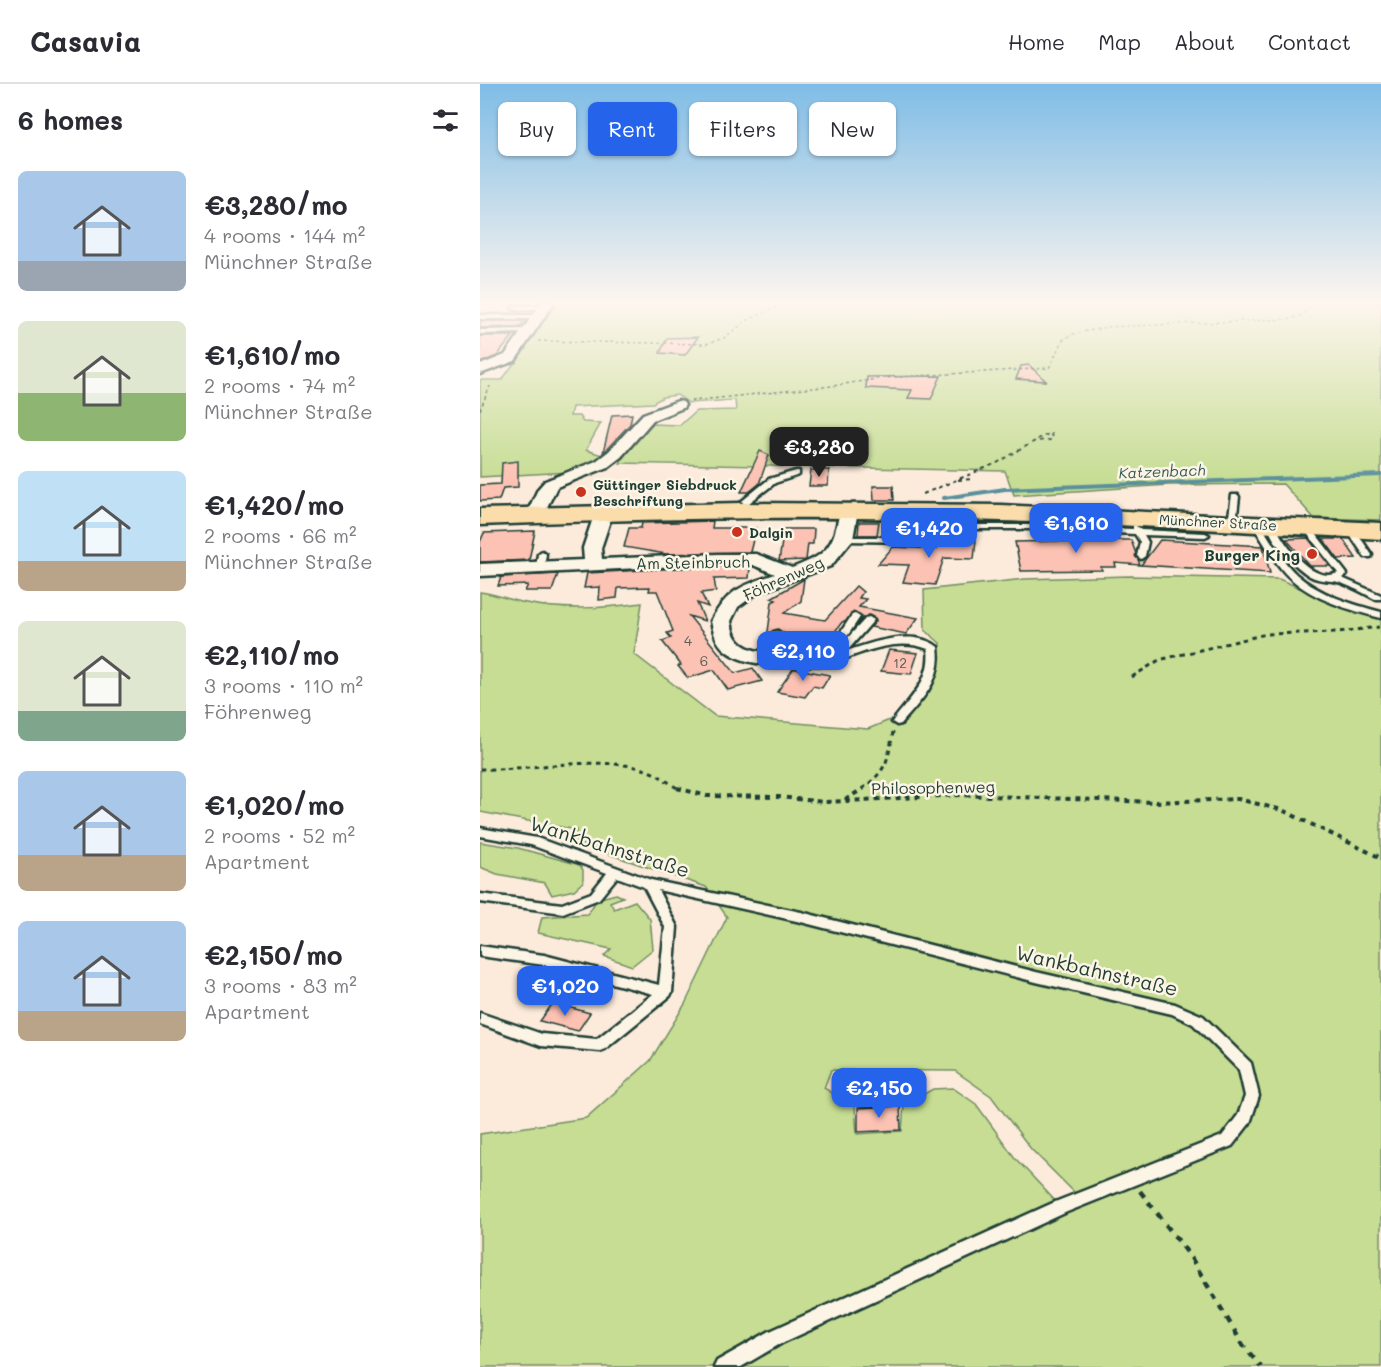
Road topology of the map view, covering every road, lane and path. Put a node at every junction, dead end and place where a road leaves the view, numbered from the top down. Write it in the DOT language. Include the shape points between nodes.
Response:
graph roads {
  1 [pos="500,362"];
  2 [pos="1054,362"];
  3 [pos="480,370"];
  4 [pos="490,386"];
  5 [pos="678,405"];
  6 [pos="480,410"];
  7 [pos="1037,439"];
  8 [pos="796,473"];
  9 [pos="972,479"];
  10 [pos="956,480"];
  11 [pos="1235,497"];
  12 [pos="914,498"];
  13 [pos="746,501"];
  14 [pos="849,510"];
  15 [pos="604,512"];
  16 [pos="535,515"];
  17 [pos="480,517"];
  18 [pos="1028,520"];
  19 [pos="1271,523"];
  20 [pos="1134,525"];
  21 [pos="964,527"];
  22 [pos="1350,529"];
  23 [pos="1381,531"];
  24 [pos="942,532"];
  25 [pos="1205,535"];
  26 [pos="844,539"];
  27 [pos="1368,555"];
  28 [pos="1141,556"];
  29 [pos="594,565"];
  30 [pos="480,570"];
  31 [pos="791,574"];
  32 [pos="1335,578"];
  33 [pos="1378,597"];
  34 [pos="1381,615"];
  35 [pos="855,617"];
  36 [pos="869,620"];
  37 [pos="1381,627"];
  38 [pos="777,634"];
  39 [pos="760,657"];
  40 [pos="834,659"];
  41 [pos="1132,677"];
  42 [pos="897,722"];
  43 [pos="480,769"];
  44 [pos="843,801"];
  45 [pos="480,832"];
  46 [pos="1381,858"];
  47 [pos="615,871"];
  48 [pos="650,884"];
  49 [pos="480,898"];
  50 [pos="480,951"];
  51 [pos="665,992"];
  52 [pos="480,1018"];
  53 [pos="1132,1180"];
  54 [pos="723,1367"];
  55 [pos="1261,1367"];
  1 -- 3 [label="street"];
  2 -- 5 [label="path" via="1049,368 882,378"];
  4 -- 6 [label="path"];
  5 -- 16 [label="street" via="648,417 602,464 551,484"];
  7 -- 10 [label="path" via="1051,433 1052,440 1035,441"];
  8 -- 13 [label="lane" via="772,481"];
  9 -- 10 [label="path"];
  10 -- 12 [label="path"];
  11 -- 19 [label="lane"];
  14 -- 15 [label="main road, Münchner Straße"];
  14 -- 18 [label="main road, Münchner Straße"];
  14 -- 26 [label="street"];
  15 -- 16 [label="main road, Münchner Straße"];
  15 -- 29 [label="street" via="592,548"];
  16 -- 17 [label="main road, Münchner Straße"];
  18 -- 20 [label="main road, Münchner Straße"];
  18 -- 21 [label="lane"];
  19 -- 20 [label="main road, Münchner Straße"];
  19 -- 22 [label="main road, Münchner Straße"];
  19 -- 32 [label="lane" via="1277,538 1301,566 1314,576"];
  19 -- 32 [label="lane" via="1342,569 1343,574"];
  19 -- 34 [label="lane" via="1285,568 1298,580 1325,595"];
  20 -- 25 [label="lane"];
  20 -- 28 [label="lane" via="1144,542"];
  22 -- 23 [label="main road, Münchner Straße"];
  22 -- 27 [label="lane"];
  24 -- 26 [label="lane" via="919,540"];
  26 -- 31 [label="street, Föhrenweg" via="824,562"];
  29 -- 30 [label="street, Am Steinbruch" via="541,561"];
  29 -- 31 [label="street, Am Steinbruch" via="756,560"];
  31 -- 39 [label="street, Föhrenweg" via="749,590 721,621 731,645"];
  32 -- 33 [label="lane"];
  35 -- 40 [label="lane" via="834,650"];
  36 -- 40 [label="lane"];
  37 -- 41 [label="path" via="1266,634 1159,660"];
  38 -- 39 [label="lane"];
  39 -- 40 [label="street, Föhrenweg"];
  40 -- 42 [label="lane" via="856,650 908,641 921,641 933,647 934,672"];
  42 -- 44 [label="path" via="891,755 881,771 870,784"];
  43 -- 44 [label="path, Philosophenweg" via="600,764 651,772 679,789 707,796"];
  44 -- 46 [label="path, Philosophenweg" via="961,795 1154,801 1238,799 1282,810"];
  45 -- 47 [label="lane, Wankbahnstraße" via="532,841"];
  47 -- 48 [label="lane, Wankbahnstraße"];
  47 -- 49 [label="lane" via="595,896 563,909"];
  48 -- 51 [label="lane" via="671,927"];
  48 -- 53 [label="lane, Wankbahnstraße" via="801,917 1036,978 1141,999 1198,1020 1246,1067 1252,1096 1245,1118 1227,1142"];
  50 -- 51 [label="lane" via="544,960"];
  51 -- 52 [label="lane" via="600,1045 541,1040"];
  53 -- 54 [label="lane, Wankbahnstraße" via="1070,1203 797,1328"];
  53 -- 55 [label="path" via="1190,1256 1243,1346"];
}
